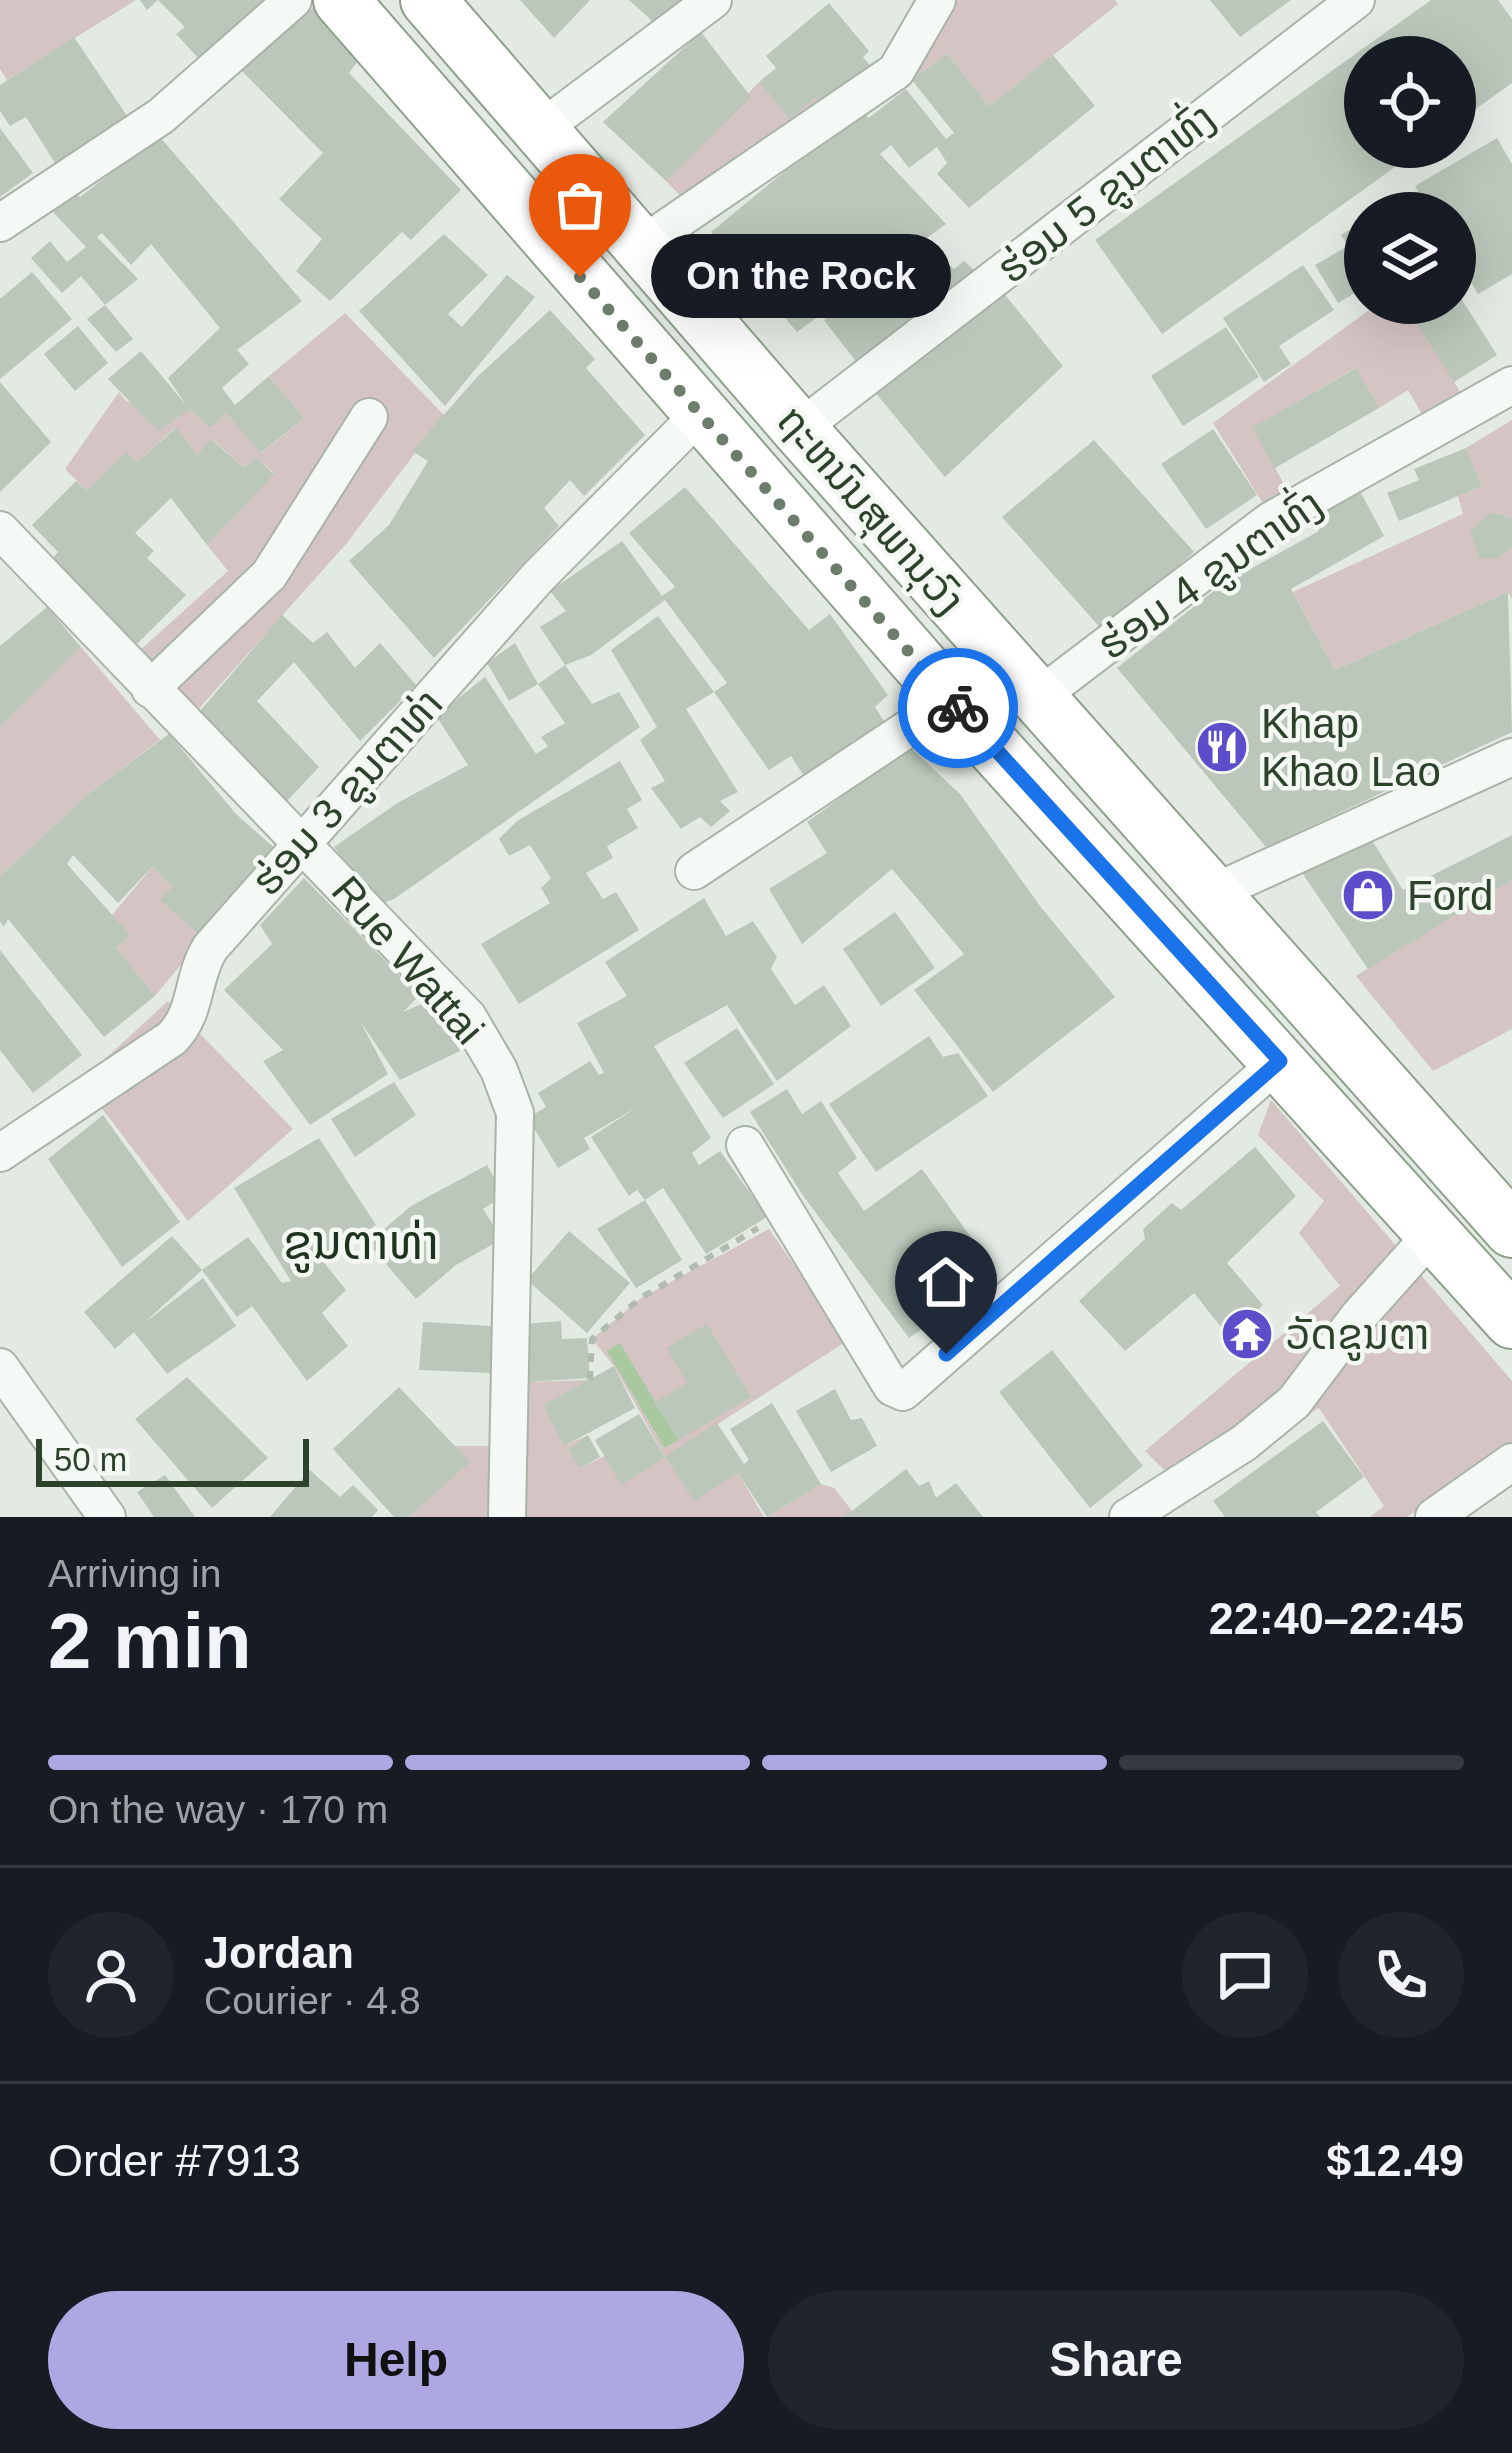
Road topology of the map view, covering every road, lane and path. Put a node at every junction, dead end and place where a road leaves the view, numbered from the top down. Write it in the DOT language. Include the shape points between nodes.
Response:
graph roads {
  1 [pos="293,0"];
  2 [pos="341,0"];
  3 [pos="428,0"];
  4 [pos="713,0"];
  5 [pos="937,0"];
  6 [pos="1356,0"];
  7 [pos="542,129"];
  8 [pos="0,223"];
  9 [pos="643,244"];
  10 [pos="1512,385"];
  11 [pos="699,415"];
  12 [pos="369,417"];
  13 [pos="799,429"];
  14 [pos="0,530"];
  15 [pos="150,689"];
  16 [pos="1037,698"];
  17 [pos="951,700"];
  18 [pos="1512,757"];
  19 [pos="302,842"];
  20 [pos="694,871"];
  21 [pos="1215,892"];
  22 [pos="1280,1061"];
  23 [pos="745,1145"];
  24 [pos="0,1153"];
  25 [pos="787,1210"];
  26 [pos="1505,1210"];
  27 [pos="1433,1233"];
  28 [pos="1512,1321"];
  29 [pos="0,1367"];
  30 [pos="590,1380"];
  31 [pos="1512,1462"];
  32 [pos="107,1517"];
  33 [pos="507,1517"];
  34 [pos="1128,1517"];
  35 [pos="1434,1517"];
  1 -- 8 [label="street" via="161,116"];
  2 -- 11 [label="highway, ຖະຫນົນສຸພານຸວົງ"];
  3 -- 7 [label="highway, ຖະຫນົນສຸພານຸວົງ"];
  4 -- 7 [label="street"];
  5 -- 9 [label="street" via="896,71"];
  6 -- 13 [label="street, ຮ່ອມ 5 ຂູນຕາທົ່ງ"];
  7 -- 9 [label="highway, ຖະຫນົນສຸພານຸວົງ"];
  9 -- 13 [label="highway, ຖະຫນົນສຸພານຸວົງ"];
  10 -- 16 [label="street, ຮ່ອມ 4 ຂູນຕາທົ່ງ" via="1270,521"];
  11 -- 17 [label="highway, ຖະຫນົນສຸພານຸວົງ"];
  11 -- 19 [label="street, ຮ່ອມ 3 ຂູນຕາທ່າ" via="538,577"];
  12 -- 15 [label="street" via="269,575"];
  13 -- 16 [label="highway, ຖະຫນົນສຸພານຸວົງ"];
  14 -- 15 [label="street, Rue Wattai"];
  15 -- 19 [label="street, Rue Wattai"];
  16 -- 21 [label="highway, ຖະຫນົນສຸພານຸວົງ"];
  17 -- 20 [label="street"];
  17 -- 22 [label="highway, ຖະຫນົນສຸພານຸວົງ"];
  18 -- 21 [label="street"];
  19 -- 24 [label="street, ຮ່ອມ 3 ຂູນຕາທ່າ" via="210,948 181,1030"];
  19 -- 33 [label="street, Rue Wattai" via="469,1017 515,1113"];
  21 -- 26 [label="highway, ຖະຫນົນສຸພານຸວົງ"];
  22 -- 25 [label="street" via="903,1392 892,1387"];
  22 -- 27 [label="highway, ຖະຫນົນສຸພານຸວົງ"];
  23 -- 25 [label="street"];
  25 -- 30 [label="path" via="641,1298 592,1340"];
  27 -- 28 [label="highway, ຖະຫນົນສຸພານຸວົງ"];
  27 -- 34 [label="street" via="1282,1413"];
  29 -- 32 [label="street"];
  31 -- 35 [label="street"];
}
